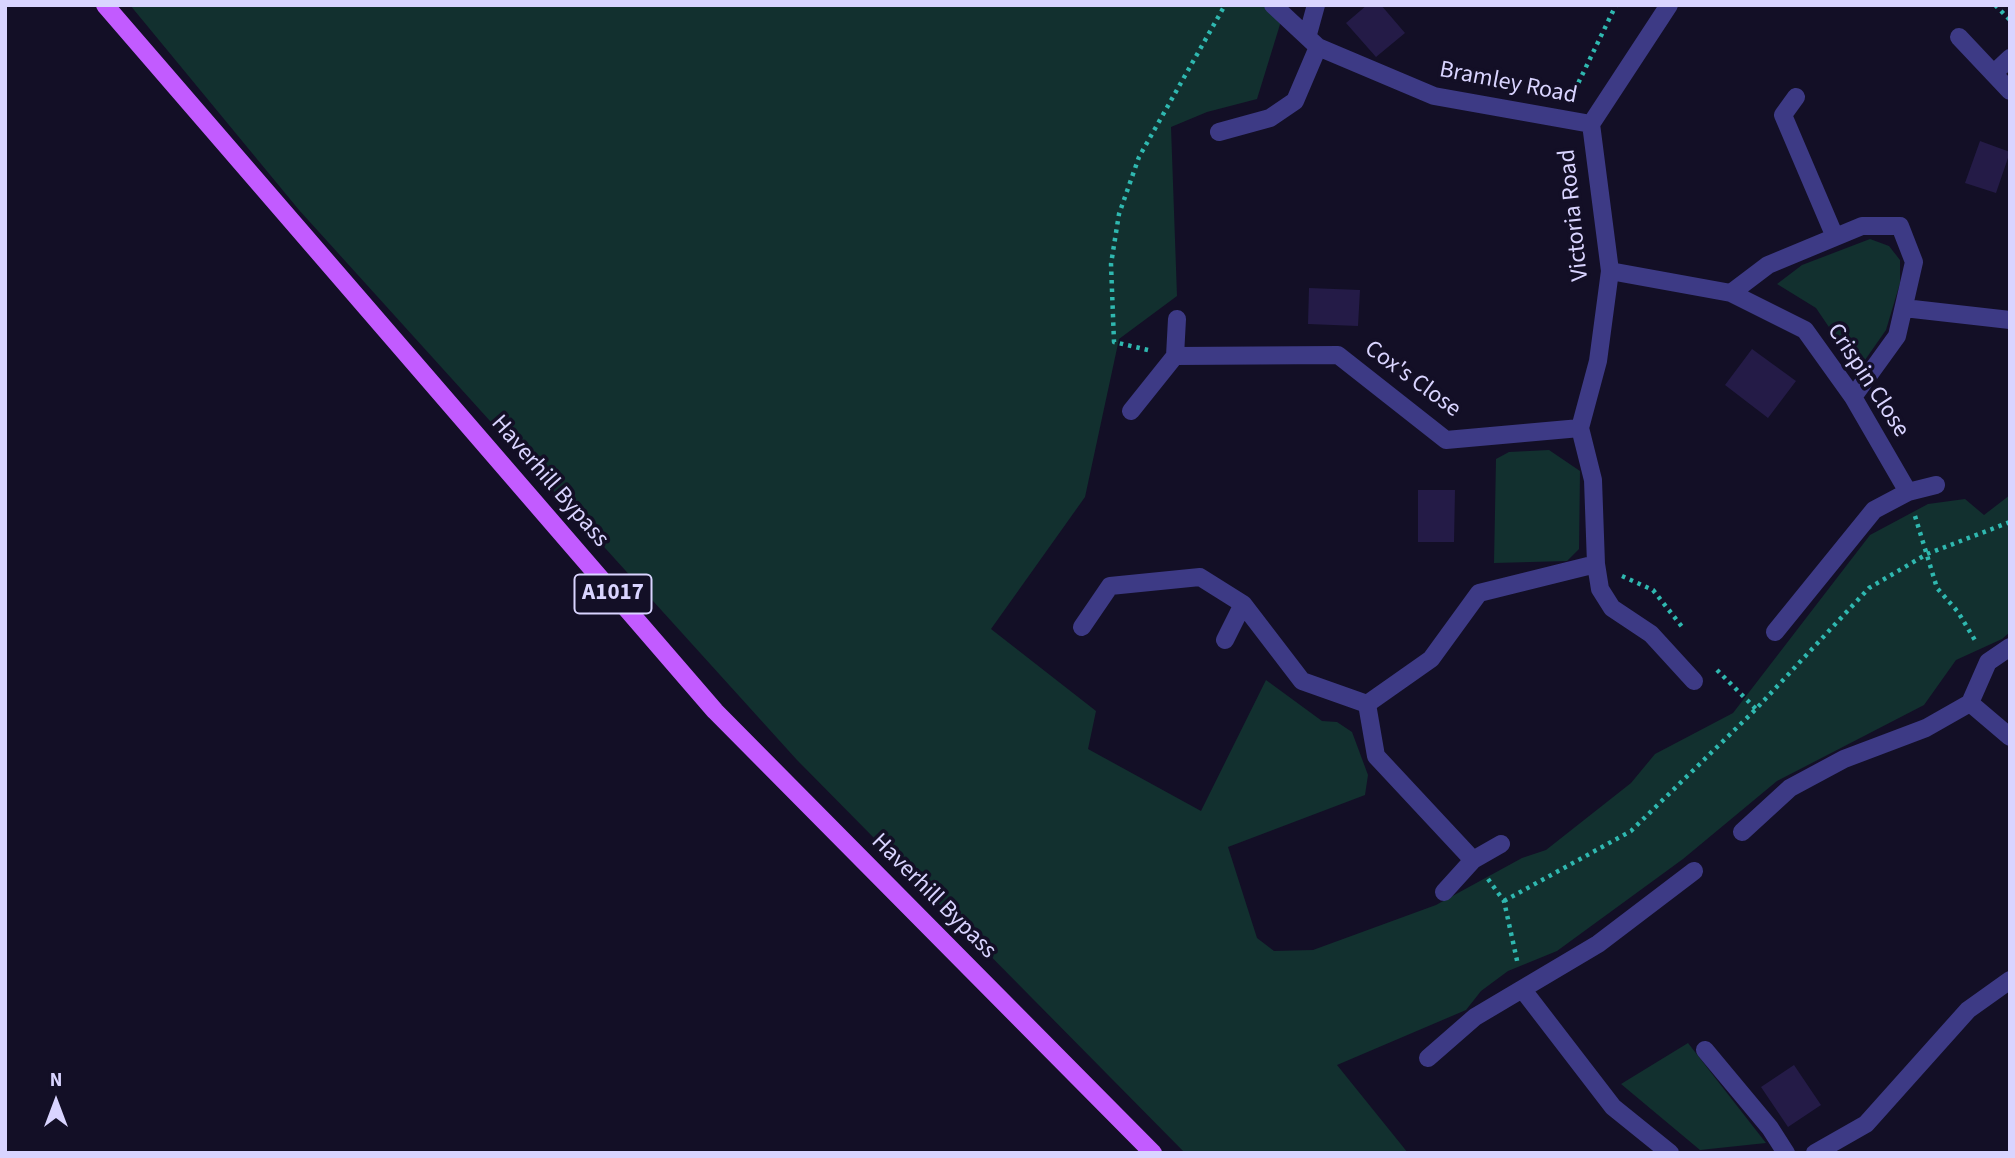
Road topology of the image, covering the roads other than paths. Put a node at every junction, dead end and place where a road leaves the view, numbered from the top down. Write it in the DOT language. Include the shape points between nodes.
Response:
graph roads {
  1 [pos="105,5"];
  2 [pos="1273,5"];
  3 [pos="1316,5"];
  4 [pos="1669,5"];
  5 [pos="1959,37"];
  6 [pos="1313,41"];
  7 [pos="2010,58"];
  8 [pos="1995,72"];
  9 [pos="2010,91"];
  10 [pos="1796,97"];
  11 [pos="1591,124"];
  12 [pos="1219,132"];
  13 [pos="1835,237"];
  14 [pos="1610,271"];
  15 [pos="1731,293"];
  16 [pos="1903,308"];
  17 [pos="1177,318"];
  18 [pos="2010,320"];
  19 [pos="1175,356"];
  20 [pos="1853,397"];
  21 [pos="1130,411"];
  22 [pos="1580,429"];
  23 [pos="1936,485"];
  24 [pos="1908,492"];
  25 [pos="1596,564"];
  26 [pos="1242,604"];
  27 [pos="1082,627"];
  28 [pos="1775,632"];
  29 [pos="1225,640"];
  30 [pos="2010,647"];
  31 [pos="1694,681"];
  32 [pos="1367,704"];
  33 [pos="1970,704"];
  34 [pos="2010,737"];
  35 [pos="1742,832"];
  36 [pos="1501,844"];
  37 [pos="1473,860"];
  38 [pos="1694,871"];
  39 [pos="1444,892"];
  40 [pos="2010,980"];
  41 [pos="1523,990"];
  42 [pos="1705,1050"];
  43 [pos="1427,1058"];
  44 [pos="1153,1153"];
  45 [pos="1670,1153"];
  46 [pos="1786,1153"];
  47 [pos="1815,1153"];
  1 -- 44 [label="main road, Haverhill Bypass / A1017" via="715,711"];
  2 -- 6 [label="street, Bramley Road"];
  3 -- 6 [label="street"];
  4 -- 11 [label="street, Victoria Road"];
  5 -- 8 [label="street"];
  6 -- 11 [label="street, Bramley Road" via="1434,96"];
  6 -- 12 [label="street" via="1295,101 1270,118"];
  7 -- 8 [label="street"];
  8 -- 9 [label="street"];
  10 -- 13 [label="street" via="1783,115"];
  11 -- 14 [label="street, Victoria Road"];
  13 -- 15 [label="street" via="1768,265"];
  13 -- 16 [label="street" via="1862,226 1900,226 1914,262"];
  14 -- 15 [label="street, Crispin Close"];
  14 -- 22 [label="street, Victoria Road" via="1598,361"];
  15 -- 20 [label="street, Crispin Close" via="1805,330"];
  16 -- 18 [label="street"];
  16 -- 20 [label="street" via="1897,336"];
  17 -- 19 [label="street"];
  19 -- 21 [label="street"];
  19 -- 22 [label="street, Cox's Close" via="1338,355 1446,440"];
  20 -- 24 [label="street, Crispin Close"];
  22 -- 25 [label="street, Victoria Road" via="1593,480"];
  23 -- 24 [label="street"];
  24 -- 28 [label="street" via="1874,510"];
  25 -- 31 [label="street, Victoria Road" via="1600,589 1612,608 1651,634"];
  25 -- 32 [label="street" via="1479,593 1431,659"];
  26 -- 27 [label="street" via="1200,577 1110,586"];
  26 -- 29 [label="street"];
  26 -- 32 [label="street" via="1302,681"];
  30 -- 33 [label="street" via="1988,662"];
  32 -- 37 [label="street" via="1376,756"];
  33 -- 34 [label="street"];
  33 -- 35 [label="street" via="1790,788"];
  36 -- 37 [label="street"];
  37 -- 39 [label="street"];
  38 -- 41 [label="street" via="1598,944"];
  40 -- 47 [label="street" via="1968,1010 1866,1124"];
  41 -- 43 [label="street" via="1475,1017"];
  41 -- 45 [label="street" via="1613,1107"];
  42 -- 46 [label="street"];
}
